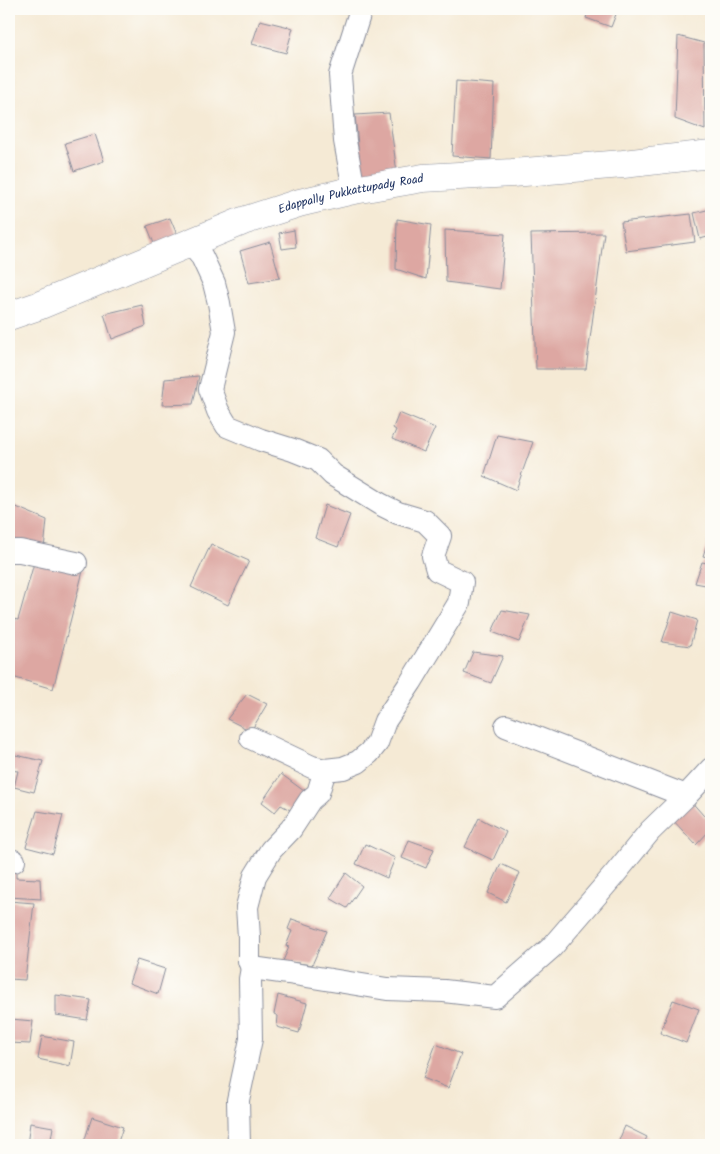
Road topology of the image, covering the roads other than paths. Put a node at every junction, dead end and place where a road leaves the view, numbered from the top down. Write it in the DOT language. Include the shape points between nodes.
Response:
graph roads {
  1 [pos="361,9"];
  2 [pos="711,154"];
  3 [pos="354,190"];
  4 [pos="190,243"];
  5 [pos="9,316"];
  6 [pos="9,551"];
  7 [pos="76,563"];
  8 [pos="506,726"];
  9 [pos="251,738"];
  10 [pos="711,769"];
  11 [pos="325,770"];
  12 [pos="686,796"];
  13 [pos="252,968"];
  14 [pos="239,1145"];
  1 -- 3 [label="street" via="340,75 345,141"];
  2 -- 3 [label="main road, Edappally Pukkattupady Road" via="623,164 423,178"];
  3 -- 4 [label="main road, Edappally Pukkattupady Road" via="243,221"];
  4 -- 5 [label="main road, Edappally Pukkattupady Road"];
  4 -- 11 [label="street" via="202,257 219,303 224,332 210,389 227,426 318,460 333,475 380,504 425,521 440,536 433,556 437,570 462,582 459,603 385,721 377,743 358,762"];
  6 -- 7 [label="street"];
  8 -- 12 [label="street"];
  9 -- 11 [label="street"];
  10 -- 12 [label="street"];
  11 -- 13 [label="street" via="318,793 271,850 255,876 247,907"];
  12 -- 13 [label="street" via="650,832 550,948 495,997 387,989"];
  13 -- 14 [label="street" via="251,1039 238,1100"];
}
